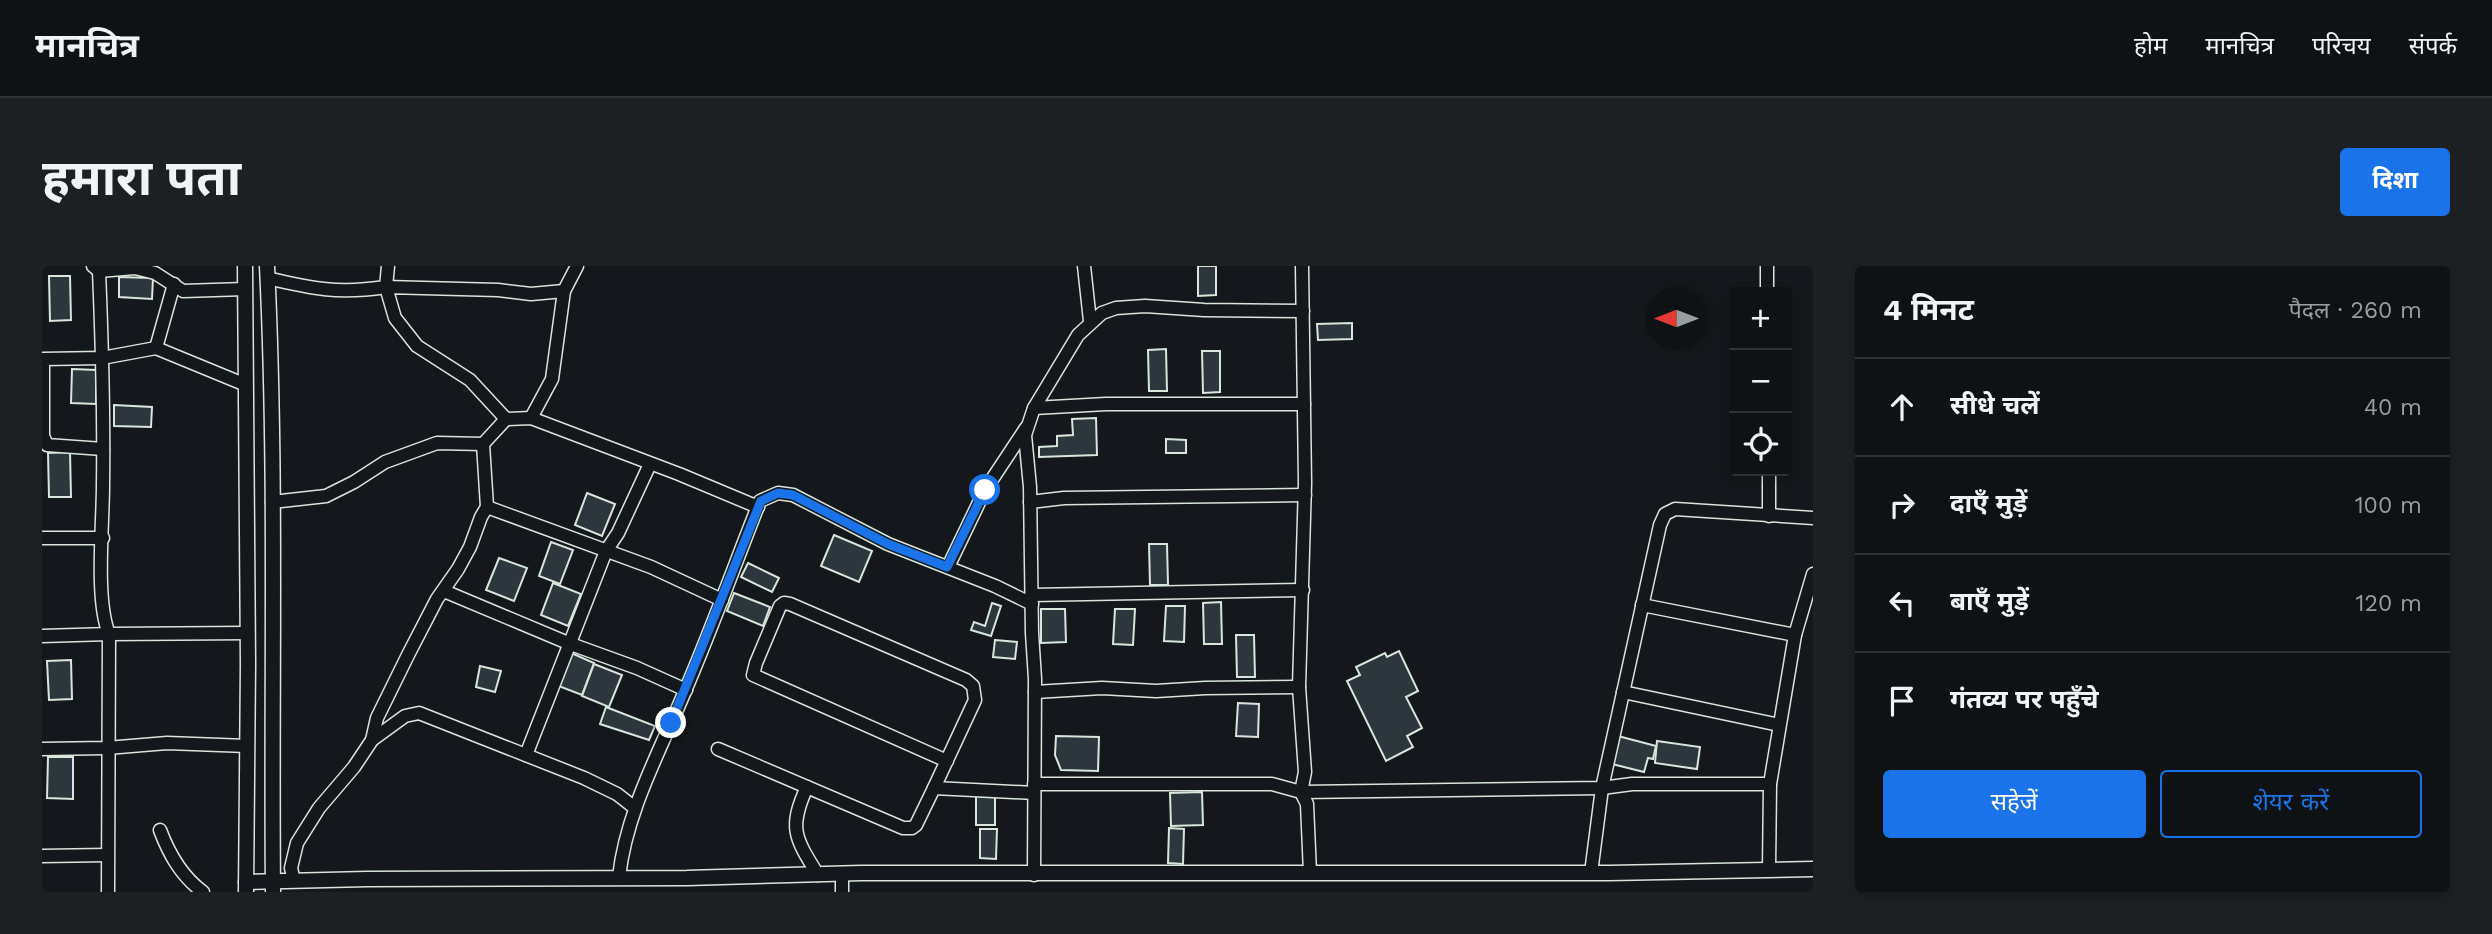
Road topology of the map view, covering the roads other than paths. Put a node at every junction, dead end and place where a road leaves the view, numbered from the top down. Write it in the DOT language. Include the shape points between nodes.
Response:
graph roads {
  1 [pos="245,266"];
  2 [pos="388,266"];
  3 [pos="577,266"];
  4 [pos="1084,266"];
  5 [pos="1302,266"];
  6 [pos="1767,266"];
  7 [pos="96,269"];
  8 [pos="267,272"];
  9 [pos="174,285"];
  10 [pos="386,287"];
  11 [pos="1767,287"];
  12 [pos="246,289"];
  13 [pos="564,291"];
  14 [pos="1303,311"];
  15 [pos="1090,321"];
  16 [pos="156,348"];
  17 [pos="102,358"];
  18 [pos="42,359"];
  19 [pos="246,385"];
  20 [pos="1304,404"];
  21 [pos="1034,408"];
  22 [pos="531,418"];
  23 [pos="506,419"];
  24 [pos="1029,425"];
  25 [pos="483,444"];
  26 [pos="103,449"];
  27 [pos="650,464"];
  28 [pos="1769,476"];
  29 [pos="1305,495"];
  30 [pos="272,502"];
  31 [pos="1030,502"];
  32 [pos="487,507"];
  33 [pos="758,507"];
  34 [pos="1769,516"];
  35 [pos="1813,518"];
  36 [pos="42,538"];
  37 [pos="103,538"];
  38 [pos="606,551"];
  39 [pos="947,567"];
  40 [pos="1813,574"];
  41 [pos="1303,590"];
  42 [pos="444,591"];
  43 [pos="1032,599"];
  44 [pos="722,600"];
  45 [pos="1642,606"];
  46 [pos="248,633"];
  47 [pos="109,634"];
  48 [pos="1795,635"];
  49 [pos="42,636"];
  50 [pos="568,643"];
  51 [pos="1298,687"];
  52 [pos="686,690"];
  53 [pos="1035,692"];
  54 [pos="1623,692"];
  55 [pos="1779,725"];
  56 [pos="372,740"];
  57 [pos="247,746"];
  58 [pos="107,748"];
  59 [pos="42,749"];
  60 [pos="718,749"];
  61 [pos="526,755"];
  62 [pos="947,761"];
  63 [pos="1770,784"];
  64 [pos="807,787"];
  65 [pos="934,788"];
  66 [pos="1034,788"];
  67 [pos="1602,789"];
  68 [pos="1301,792"];
  69 [pos="635,808"];
  70 [pos="160,830"];
  71 [pos="107,855"];
  72 [pos="42,856"];
  73 [pos="1769,869"];
  74 [pos="1813,869"];
  75 [pos="1310,873"];
  76 [pos="1591,873"];
  77 [pos="818,874"];
  78 [pos="842,874"];
  79 [pos="1034,874"];
  80 [pos="620,877"];
  81 [pos="294,881"];
  82 [pos="246,887"];
  83 [pos="273,887"];
  84 [pos="108,892"];
  85 [pos="203,892"];
  86 [pos="842,892"];
  1 -- 12 [label="street"];
  2 -- 10 [label="street"];
  3 -- 13 [label="street"];
  4 -- 15 [label="street"];
  5 -- 14 [label="street"];
  6 -- 11 [label="street"];
  7 -- 9 [label="street" via="135,268"];
  7 -- 17 [label="street"];
  8 -- 10 [label="street" via="326,291"];
  8 -- 30 [label="street"];
  9 -- 12 [label="street" via="196,292"];
  9 -- 16 [label="street"];
  10 -- 13 [label="street" via="531,294"];
  10 -- 23 [label="street" via="395,318 417,346 470,380"];
  12 -- 19 [label="street"];
  13 -- 22 [label="street" via="552,379"];
  14 -- 15 [label="street" via="1145,306 1116,308"];
  14 -- 20 [label="street"];
  15 -- 21 [label="street"];
  16 -- 17 [label="street"];
  16 -- 19 [label="street"];
  17 -- 18 [label="street"];
  17 -- 26 [label="street"];
  18 -- 26 [label="street" via="47,445"];
  19 -- 46 [label="street"];
  20 -- 21 [label="street"];
  20 -- 29 [label="street"];
  21 -- 24 [label="street"];
  22 -- 23 [label="street"];
  22 -- 27 [label="street"];
  23 -- 25 [label="street"];
  24 -- 31 [label="street" via="1025,435"];
  24 -- 39 [label="street" via="985,490"];
  25 -- 30 [label="street" via="438,443 385,462 326,496"];
  25 -- 32 [label="street"];
  26 -- 37 [label="street"];
  27 -- 33 [label="street"];
  27 -- 38 [label="street"];
  28 -- 34 [label="street"];
  29 -- 31 [label="street"];
  29 -- 41 [label="street"];
  30 -- 83 [label="street"];
  31 -- 43 [label="street"];
  32 -- 38 [label="street"];
  32 -- 42 [label="street"];
  33 -- 39 [label="street" via="778,493 793,495 888,544"];
  33 -- 44 [label="street"];
  34 -- 35 [label="street"];
  34 -- 45 [label="street" via="1675,509 1665,514"];
  36 -- 37 [label="street"];
  37 -- 47 [label="street" via="103,612"];
  38 -- 44 [label="street"];
  38 -- 50 [label="street"];
  39 -- 43 [label="street"];
  40 -- 48 [label="street"];
  41 -- 43 [label="street"];
  41 -- 51 [label="street"];
  42 -- 50 [label="street"];
  42 -- 56 [label="street" via="377,718"];
  43 -- 53 [label="street"];
  44 -- 52 [label="street"];
  45 -- 48 [label="street"];
  45 -- 54 [label="street"];
  46 -- 47 [label="street"];
  46 -- 57 [label="street"];
  47 -- 49 [label="street"];
  47 -- 58 [label="street"];
  48 -- 55 [label="street"];
  50 -- 52 [label="street"];
  50 -- 61 [label="street"];
  51 -- 53 [label="street"];
  51 -- 68 [label="street" via="1305,772"];
  52 -- 69 [label="street"];
  53 -- 66 [label="street"];
  54 -- 55 [label="street"];
  54 -- 67 [label="street"];
  55 -- 63 [label="street"];
  56 -- 61 [label="street" via="405,716 419,713"];
  56 -- 81 [label="street" via="303,831 293,857"];
  57 -- 58 [label="street" via="167,743"];
  57 -- 82 [label="street"];
  58 -- 59 [label="street"];
  58 -- 71 [label="street"];
  60 -- 64 [label="street"];
  61 -- 69 [label="street" via="608,789"];
  62 -- 62 [label="street" via="975,700 973,686 790,604 780,606 753,675"];
  62 -- 65 [label="street"];
  63 -- 67 [label="street" via="1632,784"];
  63 -- 73 [label="street"];
  64 -- 65 [label="street" via="903,828 916,825"];
  64 -- 77 [label="street" via="795,820 797,838"];
  65 -- 66 [label="street"];
  66 -- 68 [label="street" via="1272,784"];
  66 -- 79 [label="street"];
  67 -- 68 [label="street"];
  67 -- 76 [label="street"];
  68 -- 75 [label="street" via="1307,804"];
  69 -- 80 [label="street"];
  70 -- 85 [label="street" via="181,872"];
  71 -- 72 [label="street"];
  71 -- 84 [label="street"];
  73 -- 74 [label="street"];
  73 -- 76 [label="street"];
  75 -- 76 [label="street"];
  75 -- 79 [label="street"];
  77 -- 78 [label="street"];
  77 -- 80 [label="street"];
  78 -- 79 [label="street"];
  78 -- 86 [label="street"];
  80 -- 81 [label="street"];
  81 -- 83 [label="street"];
  82 -- 83 [label="street"];
}
